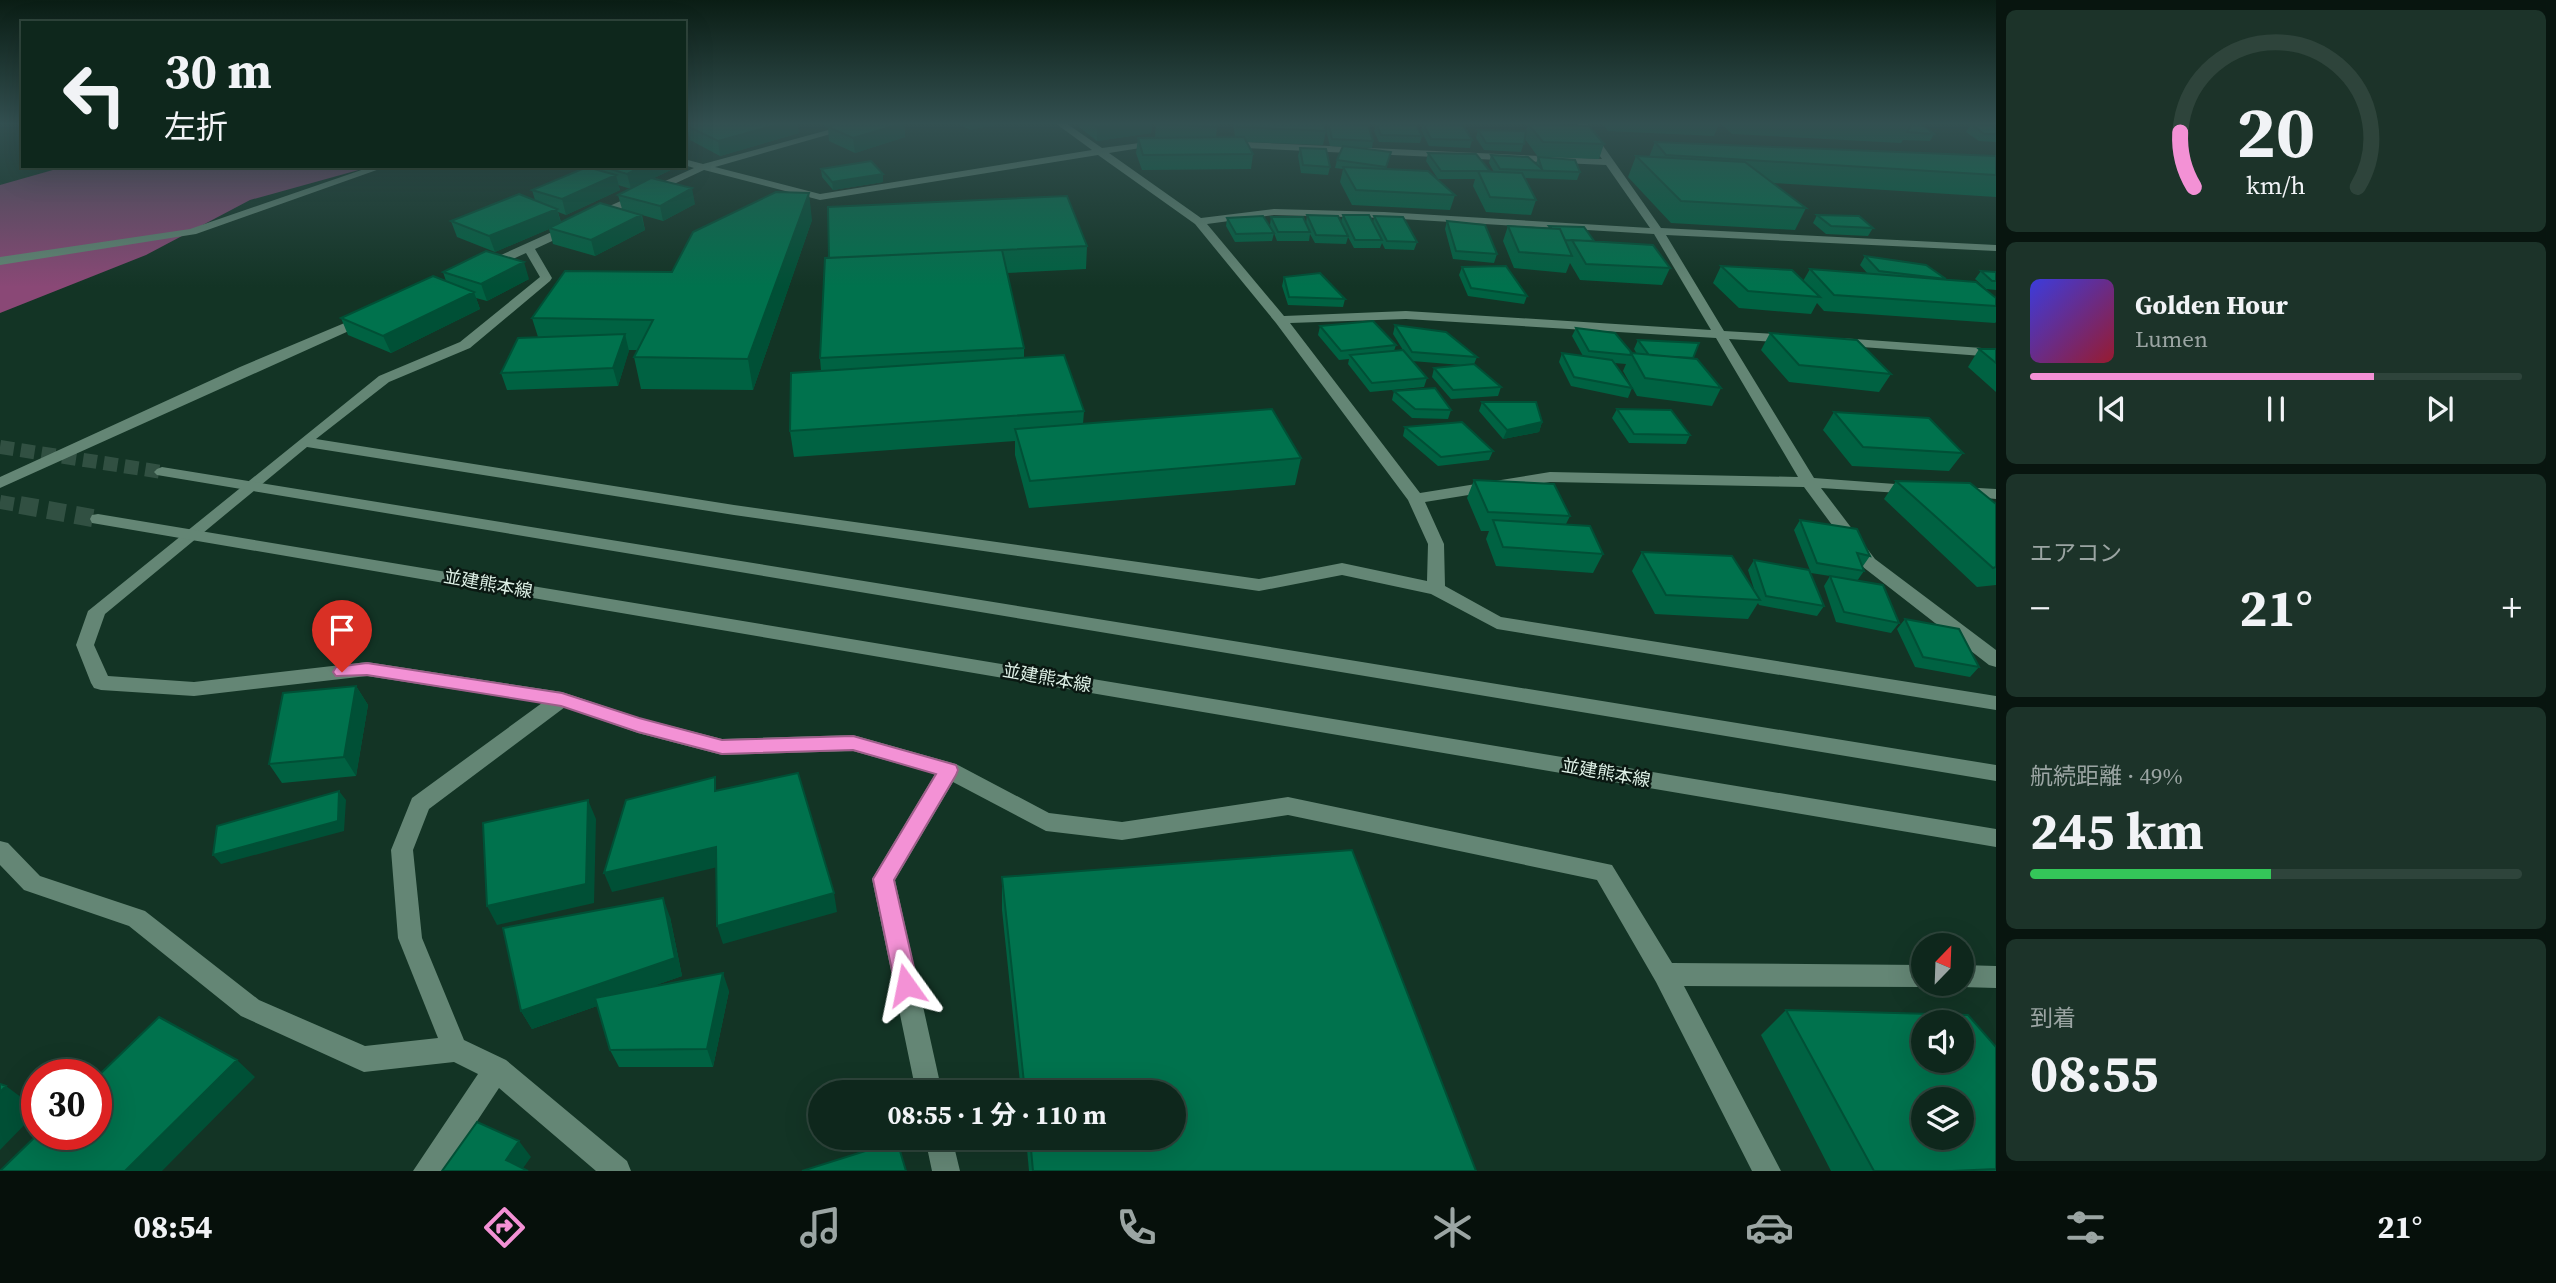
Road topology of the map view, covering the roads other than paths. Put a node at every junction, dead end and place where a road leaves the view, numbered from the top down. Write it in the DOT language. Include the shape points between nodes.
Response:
graph roads {
  1 [pos="349,178"];
  2 [pos="680,178"];
  3 [pos="745,178"];
  4 [pos="937,178"];
  5 [pos="1137,178"];
  6 [pos="1619,178"];
  7 [pos="1199,222"];
  8 [pos="1657,230"];
  9 [pos="528,247"];
  10 [pos="1996,248"];
  11 [pos="0,261"];
  12 [pos="477,270"];
  13 [pos="379,313"];
  14 [pos="1281,320"];
  15 [pos="1721,334"];
  16 [pos="1804,340"];
  17 [pos="1831,342"];
  18 [pos="1996,353"];
  19 [pos="304,442"];
  20 [pos="162,472"];
  21 [pos="1809,482"];
  22 [pos="0,483"];
  23 [pos="1996,495"];
  24 [pos="1416,499"];
  25 [pos="98,519"];
  26 [pos="1436,589"];
  27 [pos="1996,660"];
  28 [pos="562,699"];
  29 [pos="1996,703"];
  30 [pos="949,770"];
  31 [pos="1996,773"];
  32 [pos="1996,838"];
  33 [pos="0,850"];
  34 [pos="1665,974"];
  35 [pos="1911,976"];
  36 [pos="1974,976"];
  37 [pos="1996,976"];
  38 [pos="455,1049"];
  39 [pos="498,1069"];
  40 [pos="926,1080"];
  41 [pos="942,1150"];
  42 [pos="427,1171"];
  43 [pos="617,1171"];
  44 [pos="946,1171"];
  45 [pos="1767,1171"];
  1 -- 11 [label="street" via="192,232"];
  2 -- 9 [label="street"];
  3 -- 4 [label="street" via="820,197"];
  5 -- 7 [label="street"];
  6 -- 8 [label="street"];
  7 -- 8 [label="street" via="1274,212"];
  7 -- 14 [label="street"];
  8 -- 10 [label="street"];
  8 -- 15 [label="street"];
  9 -- 12 [label="street"];
  9 -- 19 [label="street" via="546,278 465,345 384,379"];
  13 -- 22 [label="street"];
  14 -- 15 [label="street" via="1406,315"];
  14 -- 24 [label="street"];
  15 -- 16 [label="street"];
  15 -- 21 [label="street"];
  17 -- 18 [label="street"];
  19 -- 26 [label="street" via="1259,586 1342,569"];
  19 -- 28 [label="street" via="97,611 85,645 101,683 194,689 367,669"];
  20 -- 31 [label="street"];
  21 -- 23 [label="street"];
  21 -- 24 [label="street" via="1550,477"];
  21 -- 27 [label="street" via="1869,563"];
  24 -- 26 [label="street" via="1436,544"];
  25 -- 32 [label="street, 並建熊本線"];
  26 -- 29 [label="street" via="1497,623"];
  28 -- 30 [label="street" via="722,747 853,743"];
  28 -- 38 [label="street" via="420,804 402,850 410,939"];
  30 -- 34 [label="street" via="1046,822 1122,831 1288,806 1604,872"];
  30 -- 40 [label="street" via="883,879"];
  33 -- 38 [label="street" via="32,883 137,918 250,1008 364,1059"];
  34 -- 35 [label="street"];
  34 -- 45 [label="street"];
  36 -- 37 [label="street"];
  38 -- 39 [label="street"];
  39 -- 42 [label="street"];
  39 -- 43 [label="street"];
  41 -- 44 [label="street"];
}
